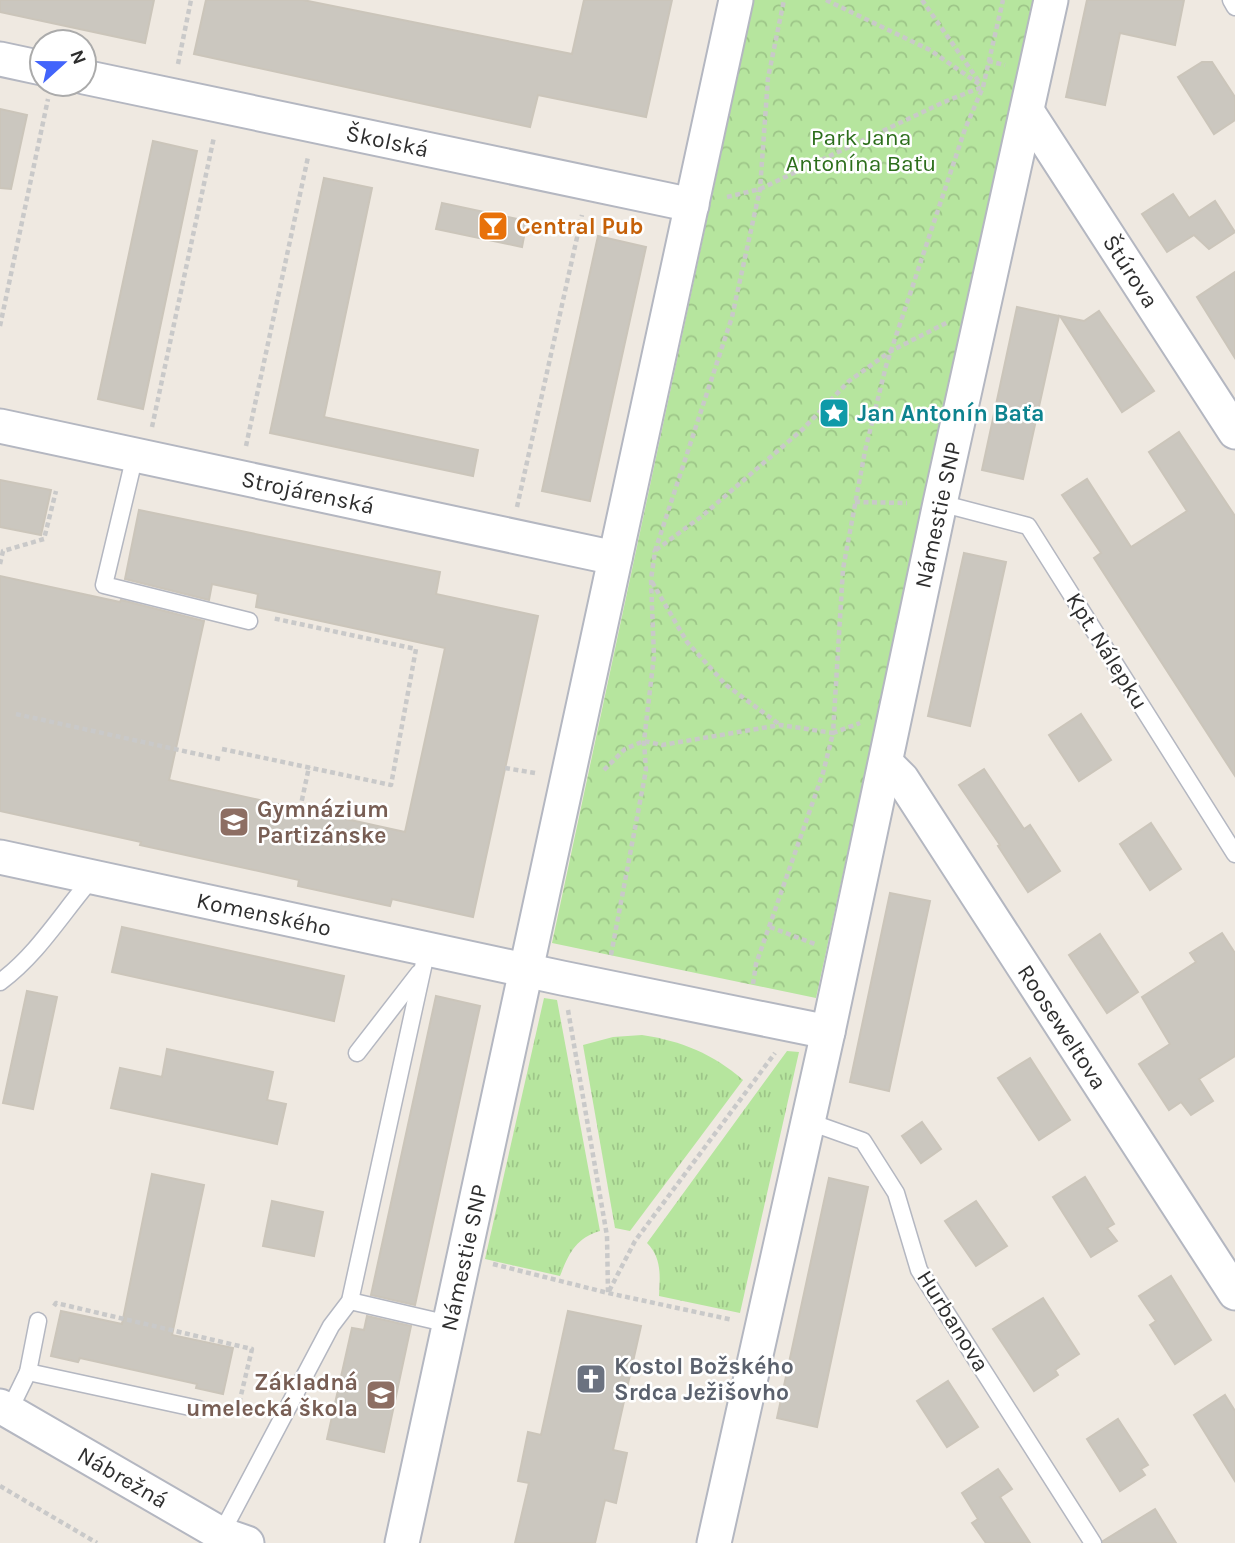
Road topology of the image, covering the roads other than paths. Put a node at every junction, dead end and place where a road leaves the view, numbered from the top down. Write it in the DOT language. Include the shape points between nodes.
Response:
graph roads {
  1 [pos="736,0"];
  2 [pos="1051,0"];
  3 [pos="1231,0"];
  4 [pos="1235,7"];
  5 [pos="0,59"];
  6 [pos="28,74"];
  7 [pos="98,80"];
  8 [pos="1027,111"];
  9 [pos="692,205"];
  10 [pos="0,426"];
  11 [pos="1235,432"];
  12 [pos="140,456"];
  13 [pos="940,503"];
  14 [pos="617,550"];
  15 [pos="256,618"];
  16 [pos="886,762"];
  17 [pos="1235,854"];
  18 [pos="0,857"];
  19 [pos="93,877"];
  20 [pos="425,959"];
  21 [pos="525,970"];
  22 [pos="0,982"];
  23 [pos="828,1032"];
  24 [pos="357,1053"];
  25 [pos="807,1121"];
  26 [pos="1235,1293"];
  27 [pos="350,1301"];
  28 [pos="38,1321"];
  29 [pos="449,1324"];
  30 [pos="28,1372"];
  31 [pos="4,1408"];
  32 [pos="199,1409"];
  33 [pos="234,1538"];
  34 [pos="402,1543"];
  35 [pos="715,1543"];
  36 [pos="1093,1543"];
  1 -- 9 [label="street, Námestie SNP"];
  2 -- 8 [label="street, Námestie SNP"];
  3 -- 4 [label="lane"];
  5 -- 6 [label="street"];
  7 -- 9 [label="street, Školská"];
  8 -- 11 [label="street, Štúrova"];
  8 -- 13 [label="street, Námestie SNP"];
  9 -- 14 [label="street, Námestie SNP"];
  10 -- 12 [label="street, Strojárenská"];
  12 -- 14 [label="street, Strojárenská" via="511,534"];
  12 -- 15 [label="lane" via="104,584"];
  13 -- 16 [label="street, Námestie SNP"];
  13 -- 17 [label="lane, Kpt. Nálepku" via="1028,526"];
  14 -- 21 [label="street, Námestie SNP"];
  16 -- 23 [label="street, Námestie SNP"];
  16 -- 26 [label="street, Rooseweltova" via="902,779"];
  18 -- 19 [label="street, Komenského"];
  19 -- 20 [label="street, Komenského"];
  19 -- 22 [label="lane" via="56,927"];
  20 -- 21 [label="street, Komenského"];
  20 -- 24 [label="lane"];
  20 -- 27 [label="lane"];
  21 -- 23 [label="street"];
  21 -- 29 [label="street, Námestie SNP"];
  23 -- 25 [label="street, Námestie SNP"];
  25 -- 35 [label="street, Námestie SNP"];
  25 -- 36 [label="lane, Hurbanova" via="863,1141 896,1193 919,1269"];
  27 -- 29 [label="lane"];
  27 -- 33 [label="lane" via="331,1326"];
  28 -- 30 [label="lane"];
  29 -- 34 [label="street, Námestie SNP"];
  30 -- 31 [label="lane"];
  30 -- 32 [label="lane"];
  31 -- 33 [label="street, Nábrežná"];
}
